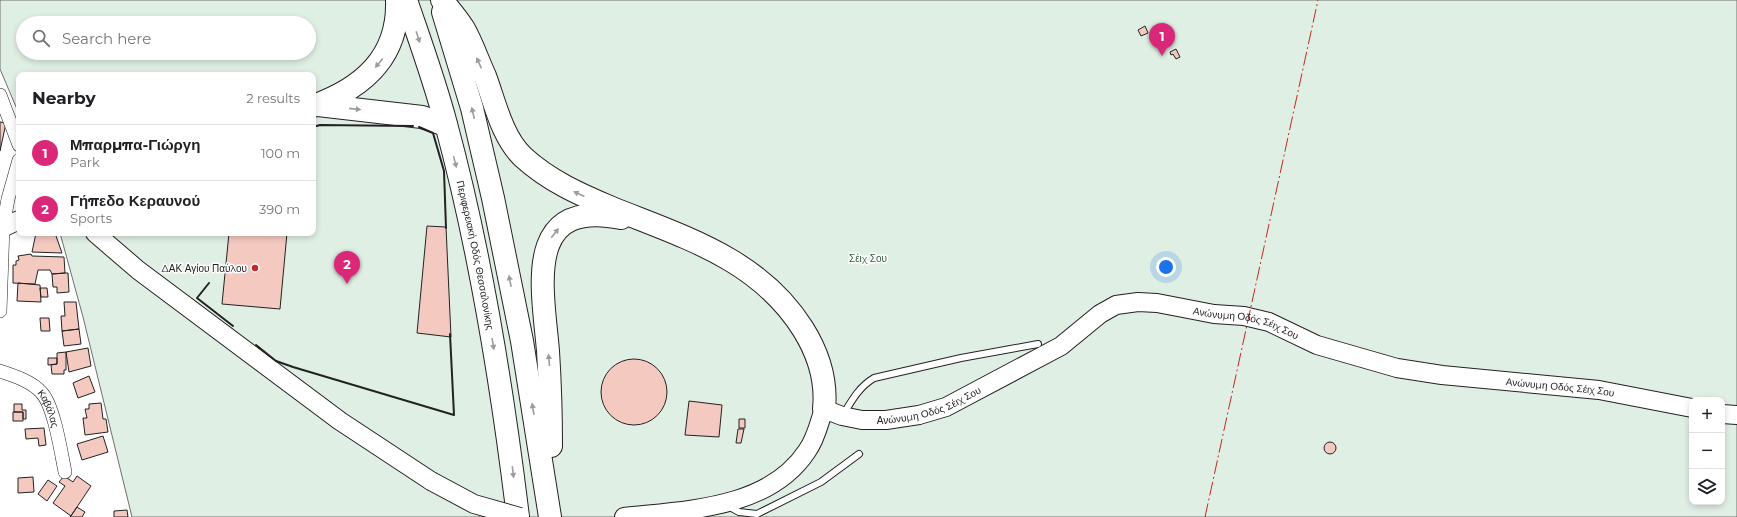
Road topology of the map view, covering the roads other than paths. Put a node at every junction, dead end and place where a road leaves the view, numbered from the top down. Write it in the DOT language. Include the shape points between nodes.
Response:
graph roads {
  1 [pos="397,0"];
  2 [pos="406,0"];
  3 [pos="441,0"];
  4 [pos="0,95"];
  5 [pos="316,106"];
  6 [pos="316,106"];
  7 [pos="446,124"];
  8 [pos="16,137"];
  9 [pos="16,171"];
  10 [pos="7,225"];
  11 [pos="654,225"];
  12 [pos="98,236"];
  13 [pos="0,310"];
  14 [pos="1038,344"];
  15 [pos="0,371"];
  16 [pos="1689,407"];
  17 [pos="833,413"];
  18 [pos="1725,414"];
  19 [pos="1737,415"];
  20 [pos="859,454"];
  21 [pos="65,472"];
  22 [pos="724,503"];
  23 [pos="549,514"];
  24 [pos="519,517"];
  25 [pos="624,517"];
  1 -- 5 [label="highway, one-way" via="393,36 383,58 358,83"];
  2 -- 7 [label="highway, Περιφερειακή Οδός Θεσσαλονίκης, one-way"];
  11 -- 3 [label="highway, one-way" via="561,185 523,157 503,127 464,29"];
  23 -- 3 [label="highway, one-way" via="522,341 493,198 472,108"];
  4 -- 8 [label="street"];
  6 -- 7 [label="highway, one-way" via="422,116"];
  7 -- 24 [label="highway, Περιφερειακή Οδός Θεσσαλονίκης, one-way" via="484,285"];
  9 -- 10 [label="street" via="8,199"];
  10 -- 13 [label="street"];
  11 -- 17 [label="highway" via="724,256 768,285 797,320 815,351 825,398"];
  23 -- 11 [label="highway, one-way" via="549,369 543,289 545,251 559,228 568,221 582,216 614,216"];
  12 -- 24 [label="street, bridge" via="138,270 334,416 431,481 474,504"];
  14 -- 17 [label="lane" via="874,378"];
  15 -- 21 [label="street, Καβάλας" via="22,379 45,396"];
  16 -- 17 [label="street, Ανώνυμη Οδός Σέιχ Σου" via="1600,390 1456,377 1397,368 1317,345 1269,322 1244,316 1138,302 1116,305 1100,314 1061,346 946,408 886,420 862,420"];
  17 -- 22 [label="street" via="799,462 780,480 753,494"];
  18 -- 19 [label="street"];
  20 -- 22 [label="lane" via="821,482 757,514 739,512"];
  22 -- 25 [label="street"];
}
